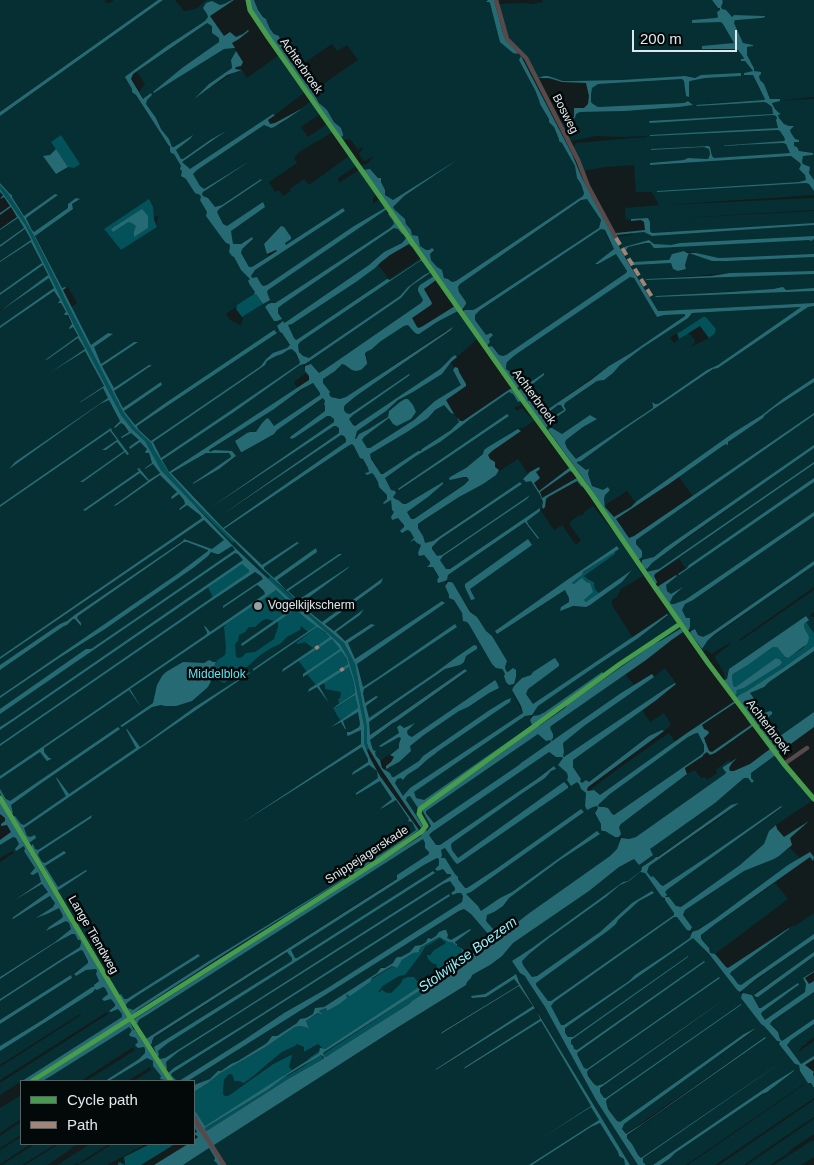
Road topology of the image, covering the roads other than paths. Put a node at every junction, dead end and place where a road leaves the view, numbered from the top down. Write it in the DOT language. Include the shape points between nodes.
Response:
graph roads {
  1 [pos="248,0"];
  2 [pos="496,0"];
  3 [pos="616,238"];
  4 [pos="807,748"];
  5 [pos="784,764"];
  6 [pos="0,798"];
  7 [pos="814,798"];
  8 [pos="170,1080"];
  9 [pos="195,1120"];
  10 [pos="224,1165"];
  1 -- 5 [label="street, Achterbroek" via="254,16 349,153 588,488 708,663"];
  2 -- 3 [label="street, Bosweg" via="507,39 526,58"];
  4 -- 5 [label="street, Achterbroek"];
  5 -- 7 [label="street, Achterbroek"];
  6 -- 8 [label="street, Lange Tiendweg"];
  9 -- 10 [label="street"];
}
